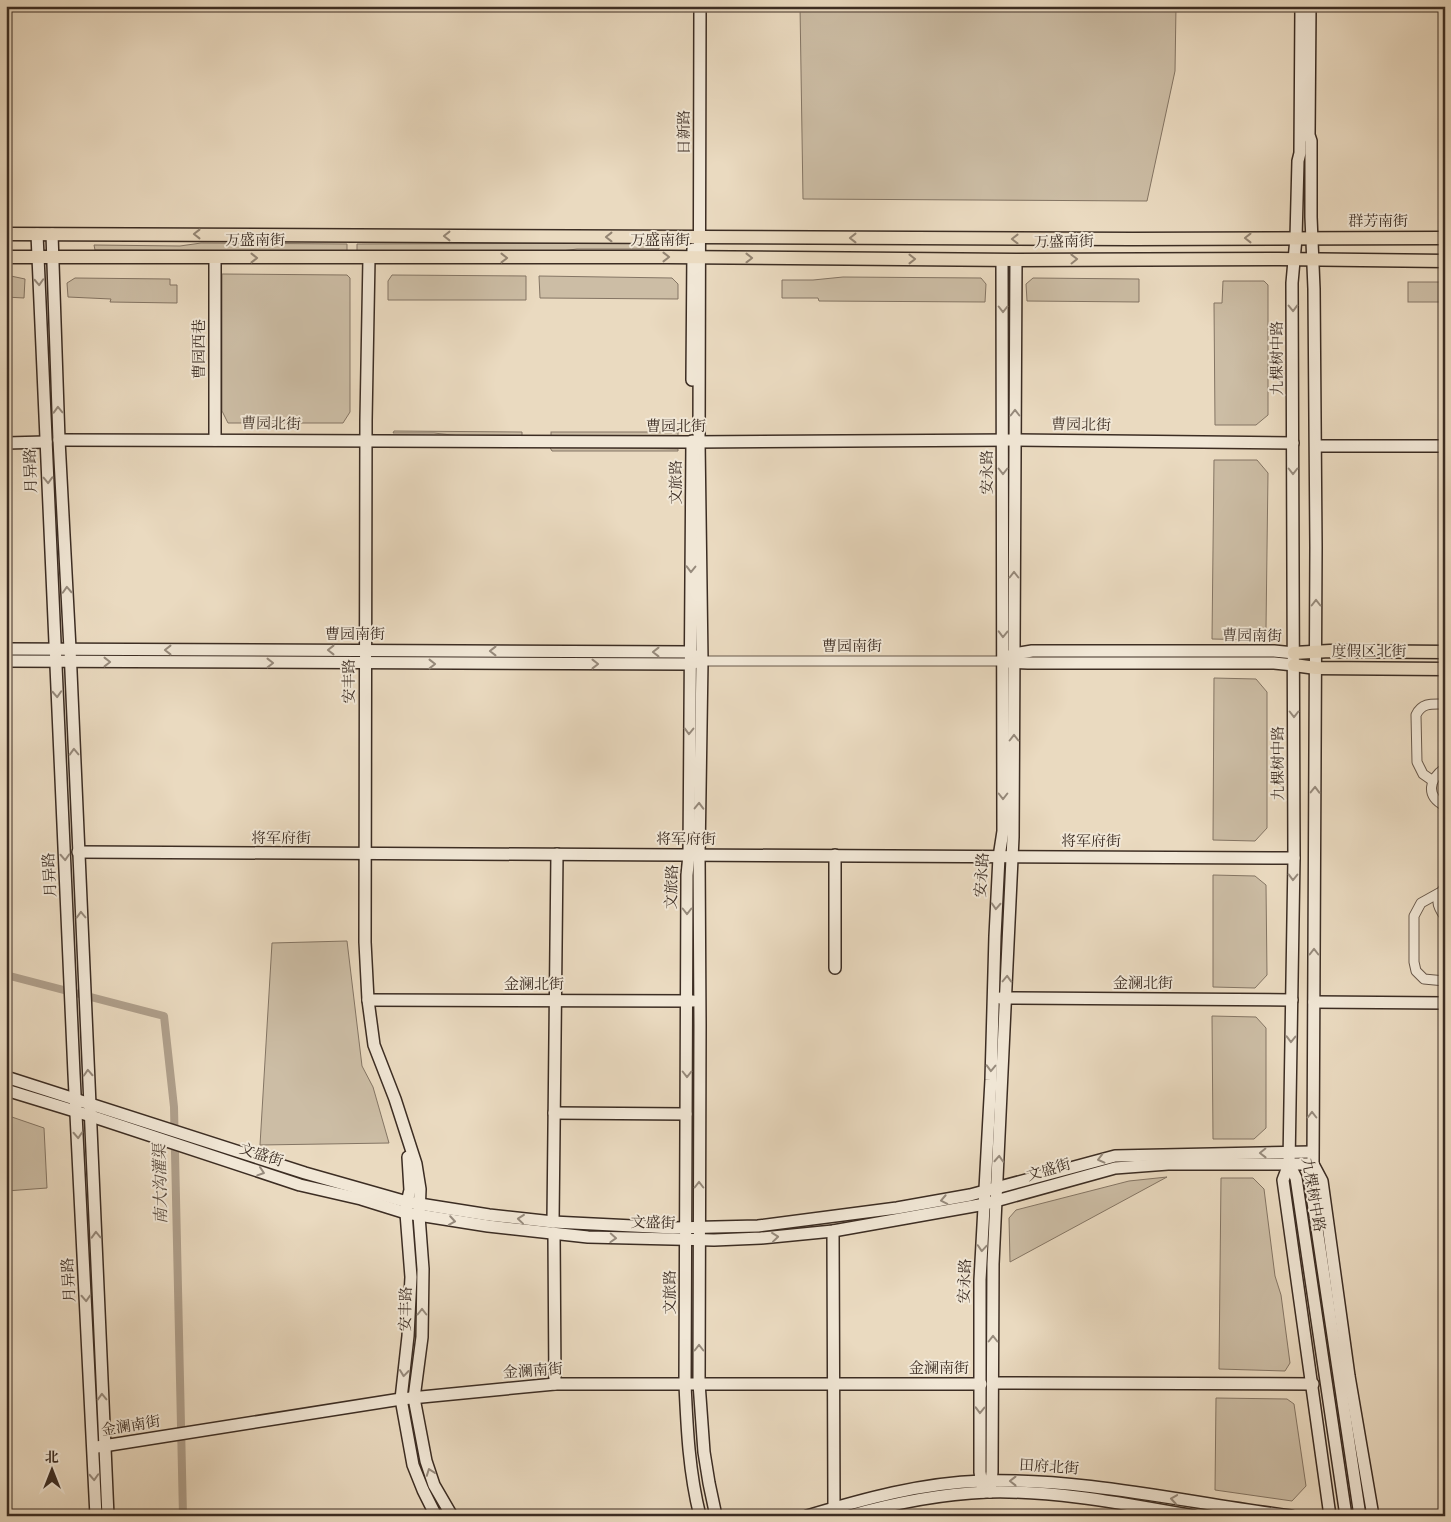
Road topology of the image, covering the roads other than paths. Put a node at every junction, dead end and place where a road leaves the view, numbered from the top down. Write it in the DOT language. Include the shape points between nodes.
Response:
graph roads {
  1 [pos="694,6"];
  2 [pos="700,6"];
  3 [pos="1301,6"];
  4 [pos="1310,6"];
  5 [pos="6,234"];
  6 [pos="37,234"];
  7 [pos="52,234"];
  8 [pos="697,237"];
  9 [pos="1312,237"];
  10 [pos="1296,238"];
  11 [pos="1445,238"];
  12 [pos="6,257"];
  13 [pos="38,257"];
  14 [pos="52,257"];
  15 [pos="215,257"];
  16 [pos="368,258"];
  17 [pos="696,258"];
  18 [pos="1294,259"];
  19 [pos="1002,260"];
  20 [pos="1016,260"];
  21 [pos="1313,260"];
  22 [pos="1445,261"];
  23 [pos="59,440"];
  24 [pos="215,440"];
  25 [pos="1002,440"];
  26 [pos="1015,440"];
  27 [pos="366,441"];
  28 [pos="46,442"];
  29 [pos="696,442"];
  30 [pos="6,443"];
  31 [pos="1293,443"];
  32 [pos="1316,446"];
  33 [pos="1445,446"];
  34 [pos="6,649"];
  35 [pos="70,650"];
  36 [pos="365,650"];
  37 [pos="1316,652"];
  38 [pos="1445,652"];
  39 [pos="55,655"];
  40 [pos="690,658"];
  41 [pos="1010,659"];
  42 [pos="1294,659"];
  43 [pos="6,661"];
  44 [pos="702,661"];
  45 [pos="70,662"];
  46 [pos="365,663"];
  47 [pos="1316,668"];
  48 [pos="1445,669"];
  49 [pos="1445,704"];
  50 [pos="1445,768"];
  51 [pos="1433,781"];
  52 [pos="1445,806"];
  53 [pos="78,852"];
  54 [pos="365,854"];
  55 [pos="557,854"];
  56 [pos="694,855"];
  57 [pos="835,855"];
  58 [pos="1012,856"];
  59 [pos="999,857"];
  60 [pos="1294,858"];
  61 [pos="1442,890"];
  62 [pos="1445,917"];
  63 [pos="835,968"];
  64 [pos="1445,981"];
  65 [pos="993,998"];
  66 [pos="1006,998"];
  67 [pos="368,1000"];
  68 [pos="554,1000"];
  69 [pos="1292,1000"];
  70 [pos="687,1001"];
  71 [pos="700,1001"];
  72 [pos="1314,1002"];
  73 [pos="1445,1002"];
  74 [pos="6,1077"];
  75 [pos="6,1090"];
  76 [pos="75,1099"];
  77 [pos="395,1099"];
  78 [pos="89,1104"];
  79 [pos="77,1112"];
  80 [pos="554,1113"];
  81 [pos="686,1114"];
  82 [pos="91,1116"];
  83 [pos="1290,1158"];
  84 [pos="1312,1158"];
  85 [pos="998,1187"];
  86 [pos="985,1191"];
  87 [pos="997,1200"];
  88 [pos="985,1204"];
  89 [pos="406,1208"];
  90 [pos="419,1210"];
  91 [pos="553,1222"];
  92 [pos="687,1227"];
  93 [pos="699,1227"];
  94 [pos="833,1231"];
  95 [pos="554,1234"];
  96 [pos="686,1240"];
  97 [pos="699,1240"];
  98 [pos="699,1383"];
  99 [pos="994,1383"];
  100 [pos="555,1384"];
  101 [pos="685,1384"];
  102 [pos="833,1384"];
  103 [pos="981,1384"];
  104 [pos="1313,1384"];
  105 [pos="414,1398"];
  106 [pos="401,1399"];
  107 [pos="99,1447"];
  108 [pos="986,1487"];
  109 [pos="834,1508"];
  110 [pos="96,1516"];
  111 [pos="108,1516"];
  112 [pos="436,1516"];
  113 [pos="452,1516"];
  114 [pos="700,1516"];
  115 [pos="716,1516"];
  116 [pos="807,1516"];
  117 [pos="849,1516"];
  118 [pos="1194,1516"];
  119 [pos="1291,1516"];
  120 [pos="1330,1516"];
  121 [pos="1346,1516"];
  122 [pos="1360,1516"];
  123 [pos="1373,1516"];
  1 -- 8 [label="main road, 日新路"];
  2 -- 8 [label="main road, 日新路"];
  3 -- 10 [label="main road, 九棵树中路"];
  4 -- 9 [label="main road, 九棵树中路"];
  5 -- 6 [label="main road, 万盛南街"];
  6 -- 7 [label="main road, 万盛南街"];
  6 -- 13 [label="main road, 月异路"];
  8 -- 7 [label="main road, 万盛南街, one-way"];
  7 -- 14 [label="main road, 月异路"];
  10 -- 8 [label="main road, 万盛南街, one-way"];
  8 -- 17 [label="main road, 日新路"];
  9 -- 10 [label="main road, 万盛南街"];
  9 -- 11 [label="main road, 群芳南街"];
  9 -- 21 [label="main road, 九棵树中路"];
  10 -- 18 [label="main road, 九棵树中路"];
  12 -- 13 [label="main road, 万盛南街"];
  13 -- 14 [label="main road, 万盛南街"];
  13 -- 28 [label="main road, 月异路, one-way"];
  14 -- 15 [label="main road, 万盛南街"];
  23 -- 14 [label="main road, 月异路, one-way"];
  15 -- 16 [label="main road, 万盛南街, one-way"];
  15 -- 24 [label="main road, 曹园西巷"];
  16 -- 17 [label="main road, 万盛南街, one-way"];
  16 -- 27 [label="main road, 安丰路"];
  17 -- 19 [label="main road, 万盛南街, one-way"];
  17 -- 29 [label="main road, 文旅路"];
  20 -- 18 [label="main road, 万盛南街, one-way"];
  18 -- 21 [label="main road, 万盛南街"];
  18 -- 31 [label="main road, 九棵树中路, one-way"];
  19 -- 20 [label="main road, 万盛南街"];
  19 -- 25 [label="main road, 安永路, one-way"];
  26 -- 20 [label="main road, 安永路, one-way"];
  21 -- 22 [label="main road"];
  21 -- 32 [label="main road, 九棵树中路"];
  23 -- 24 [label="main road, 曹园北街"];
  35 -- 23 [label="main road, 月异路, one-way"];
  24 -- 27 [label="main road, 曹园北街"];
  25 -- 26 [label="main road, 曹园北街"];
  25 -- 29 [label="main road, 曹园北街"];
  25 -- 41 [label="main road, 安永路, one-way"];
  26 -- 31 [label="main road, 曹园北街"];
  41 -- 26 [label="main road, 安永路, one-way"];
  27 -- 29 [label="main road, 曹园北街"];
  27 -- 36 [label="main road, 安丰路"];
  28 -- 30 [label="main road"];
  28 -- 39 [label="main road, 月异路, one-way"];
  29 -- 40 [label="main road, 文旅路, one-way"];
  29 -- 44 [label="main road, 文旅路"];
  31 -- 42 [label="main road, 九棵树中路, one-way"];
  32 -- 33 [label="main road"];
  37 -- 32 [label="main road, 九棵树中路, one-way"];
  34 -- 39 [label="main road, 曹园南街"];
  36 -- 35 [label="main road, 曹园南街, one-way"];
  35 -- 39 [label="main road, 曹园南街"];
  35 -- 45 [label="main road, 月异路"];
  40 -- 36 [label="main road, 曹园南街, one-way"];
  36 -- 46 [label="main road, 安丰路"];
  37 -- 38 [label="main road, 度假区北街"];
  37 -- 42 [label="main road, 度假区北街"];
  37 -- 47 [label="main road, 九棵树中路"];
  39 -- 43 [label="main road, 曹园南街"];
  39 -- 45 [label="main road, 曹园南街"];
  39 -- 76 [label="main road, 月异路, one-way"];
  40 -- 44 [label="main road, 曹园南街"];
  46 -- 40 [label="main road, 曹园南街, one-way"];
  40 -- 56 [label="main road, 文旅路, one-way"];
  41 -- 42 [label="main road, 曹园南街" via="1274,663"];
  41 -- 44 [label="street, 曹园南街"];
  58 -- 41 [label="main road, 安永路, one-way"];
  41 -- 59 [label="main road, 安永路, one-way" via="1003,831"];
  42 -- 47 [label="main road, 度假区北街"];
  42 -- 60 [label="main road, 九棵树中路, one-way"];
  56 -- 44 [label="main road, 文旅路, one-way"];
  45 -- 46 [label="main road, 曹园南街, one-way"];
  53 -- 45 [label="main road, 月异路, one-way"];
  46 -- 54 [label="main road, 安丰路"];
  47 -- 48 [label="main road, 度假区北街"];
  72 -- 47 [label="main road, 九棵树中路, one-way"];
  49 -- 51 [label="street" via="1428,704 1416,714 1417,762 1423,774"];
  50 -- 51 [label="street"];
  51 -- 52 [label="street" via="1434,797"];
  53 -- 54 [label="main road, 将军府街"];
  78 -- 53 [label="main road, 月异路, one-way"];
  54 -- 55 [label="main road, 将军府街"];
  54 -- 67 [label="main road, 安丰路"];
  55 -- 56 [label="main road, 将军府街"];
  55 -- 68 [label="main road"];
  56 -- 57 [label="main road, 将军府街"];
  56 -- 70 [label="main road, 文旅路, one-way" via="687,875"];
  56 -- 71 [label="main road, 文旅路"];
  57 -- 59 [label="main road, 将军府街"];
  57 -- 63 [label="main road"];
  58 -- 59 [label="main road, 将军府街"];
  58 -- 60 [label="main road, 将军府街"];
  66 -- 58 [label="main road, 安永路, one-way"];
  59 -- 65 [label="main road, 安永路, one-way"];
  60 -- 69 [label="main road, 九棵树中路, one-way"];
  61 -- 62 [label="street" via="1437,900"];
  61 -- 64 [label="street" via="1421,903 1414,916 1414,962 1416,971 1424,979"];
  65 -- 66 [label="main road, 金澜北街"];
  65 -- 86 [label="main road, 安永路, one-way"];
  66 -- 69 [label="main road, 金澜北街"];
  85 -- 66 [label="main road, 安永路, one-way"];
  67 -- 68 [label="main road, 金澜北街"];
  67 -- 77 [label="main road, 安丰路" via="374,1045"];
  68 -- 70 [label="main road, 金澜北街"];
  68 -- 80 [label="main road"];
  69 -- 83 [label="main road, 九棵树中路, one-way"];
  70 -- 71 [label="main road, 金澜北街"];
  70 -- 81 [label="main road, 文旅路, one-way"];
  93 -- 71 [label="main road, 文旅路, one-way"];
  72 -- 73 [label="main road"];
  84 -- 72 [label="main road, 九棵树中路, one-way"];
  74 -- 76 [label="main road, 文盛街"];
  75 -- 79 [label="main road, 文盛街"];
  76 -- 78 [label="main road, 文盛街"];
  76 -- 79 [label="main road, 月异路"];
  77 -- 89 [label="main road, 安丰路" via="407,1143 410,1190"];
  77 -- 90 [label="main road, 安丰路" via="416,1164"];
  78 -- 82 [label="main road, 月异路"];
  78 -- 89 [label="main road, 文盛街"];
  79 -- 82 [label="main road, 文盛街"];
  79 -- 107 [label="main road, 月异路, one-way"];
  80 -- 81 [label="main road"];
  80 -- 91 [label="main road"];
  81 -- 92 [label="main road, 文旅路"];
  82 -- 89 [label="main road, 文盛街, one-way" via="300,1185"];
  107 -- 82 [label="main road, 月异路, one-way"];
  83 -- 84 [label="main road, 文盛街"];
  83 -- 85 [label="main road, 文盛街, one-way" via="1115,1156"];
  83 -- 87 [label="main road, 文盛街" via="1115,1168"];
  83 -- 104 [label="main road" via="1283,1180"];
  83 -- 121 [label="main road, 九棵树中路" via="1296,1178"];
  84 -- 122 [label="main road, 九棵树中路" via="1310,1182"];
  84 -- 123 [label="main road" via="1322,1181 1349,1376"];
  85 -- 86 [label="main road, 文盛街"];
  85 -- 87 [label="main road, 安永路"];
  86 -- 88 [label="main road, 安永路"];
  86 -- 93 [label="main road, 文盛街, one-way" via="835,1217 758,1226"];
  87 -- 88 [label="main road, 文盛街"];
  99 -- 87 [label="main road, 安永路, one-way" via="993,1264"];
  88 -- 94 [label="main road, 文盛街"];
  88 -- 103 [label="main road, 安永路, one-way" via="980,1280"];
  89 -- 90 [label="main road, 文盛街"];
  89 -- 106 [label="main road, 安丰路, one-way" via="411,1278"];
  91 -- 90 [label="main road, 文盛街, one-way"];
  90 -- 95 [label="main road, 文盛街, one-way"];
  105 -- 90 [label="main road, 安丰路, one-way" via="422,1337"];
  91 -- 92 [label="main road, 文盛街"];
  92 -- 93 [label="main road, 文盛街"];
  92 -- 96 [label="main road, 文旅路"];
  93 -- 97 [label="main road, 文旅路"];
  97 -- 94 [label="main road, 文盛街, one-way"];
  94 -- 102 [label="main road"];
  95 -- 96 [label="main road, 文盛街, one-way"];
  95 -- 100 [label="main road"];
  96 -- 97 [label="main road, 文盛街"];
  96 -- 101 [label="main road, 文旅路"];
  98 -- 97 [label="main road, 文旅路, one-way"];
  98 -- 101 [label="main road, 金澜南街"];
  98 -- 102 [label="main road, 金澜南街"];
  98 -- 115 [label="main road, 文旅路" via="704,1452"];
  99 -- 104 [label="main road"];
  99 -- 108 [label="main road, 安永路" via="992,1472"];
  100 -- 101 [label="main road, 金澜南街"];
  100 -- 105 [label="main road, 金澜南街"];
  101 -- 114 [label="main road, 文旅路" via="688,1449"];
  102 -- 103 [label="main road, 金澜南街"];
  102 -- 109 [label="main road"];
  103 -- 108 [label="main road, 安永路, one-way"];
  104 -- 120 [label="main road"];
  105 -- 106 [label="main road, 金澜南街"];
  113 -- 105 [label="main road, 安丰路, one-way" via="430,1473"];
  106 -- 107 [label="main road, 金澜南街"];
  106 -- 112 [label="main road, 安丰路" via="413,1465"];
  107 -- 110 [label="main road, 月异路, one-way"];
  107 -- 111 [label="main road, 月异路"];
  108 -- 109 [label="main road, 田府北街" via="916,1488"];
  108 -- 117 [label="main road, 田府北街" via="911,1500"];
  108 -- 118 [label="main road, 田府北街"];
  119 -- 108 [label="main road, 田府北街, one-way" via="1074,1484 1033,1481"];
  109 -- 116 [label="main road, 田府北街"];
}
